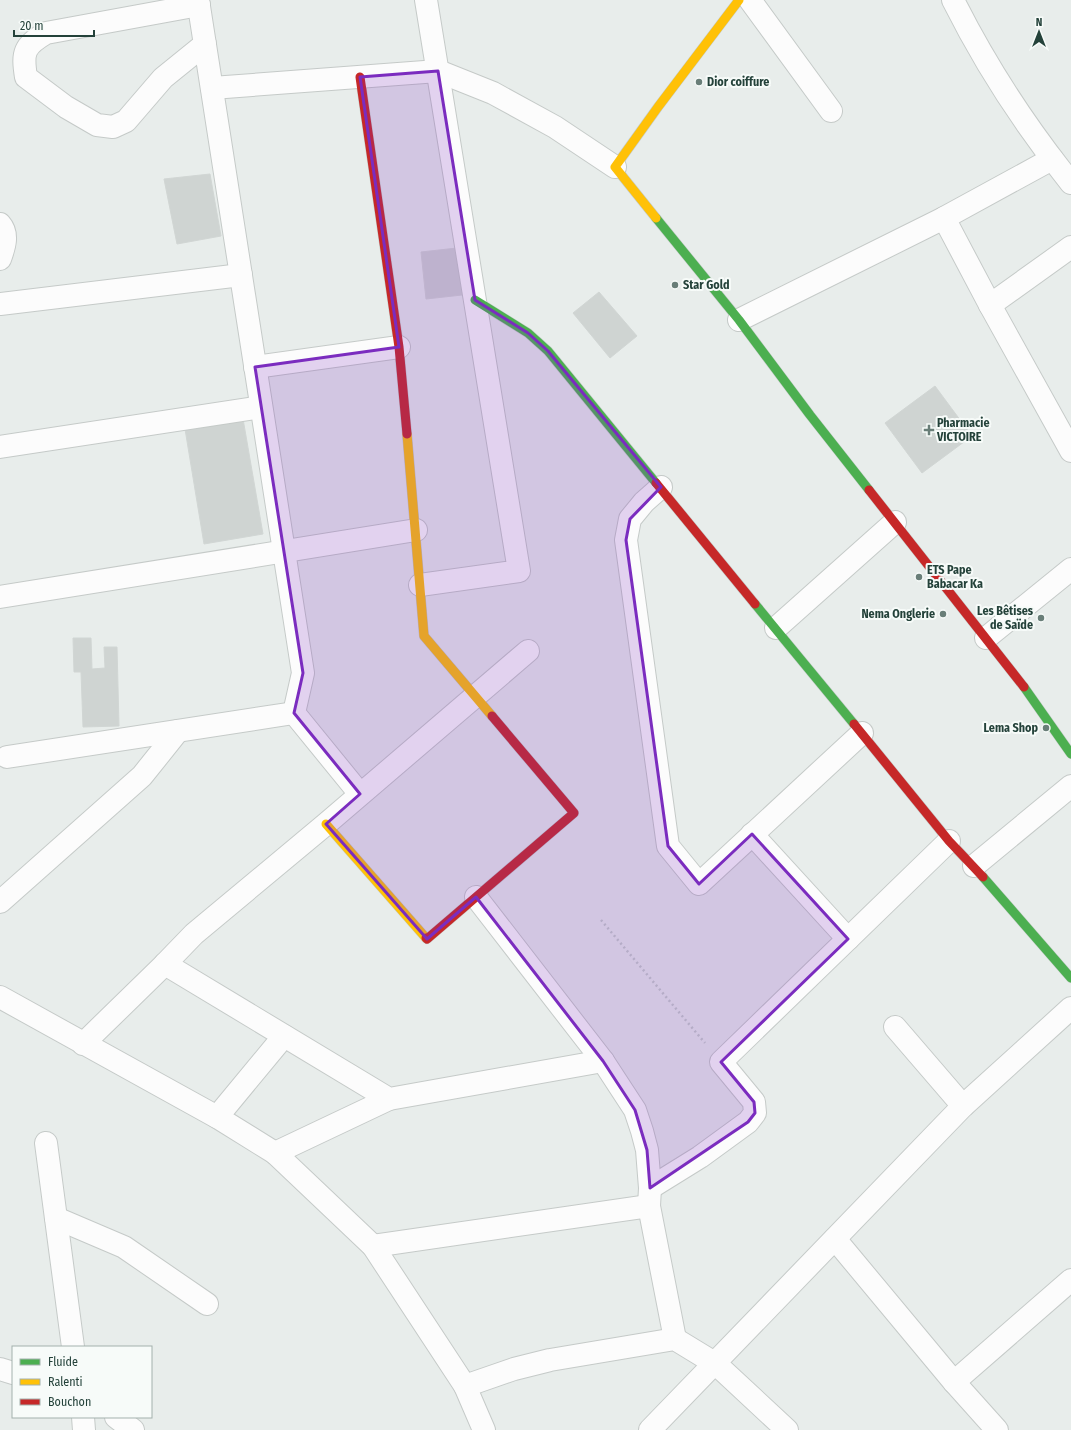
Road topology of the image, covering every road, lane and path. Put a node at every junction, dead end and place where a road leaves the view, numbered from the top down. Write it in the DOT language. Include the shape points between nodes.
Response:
graph roads {
  1 [pos="426,0"];
  2 [pos="739,0"];
  3 [pos="750,0"];
  4 [pos="953,0"];
  5 [pos="198,3"];
  6 [pos="205,44"];
  7 [pos="438,71"];
  8 [pos="360,77"];
  9 [pos="212,88"];
  10 [pos="831,111"];
  11 [pos="1052,159"];
  12 [pos="615,167"];
  13 [pos="1071,183"];
  14 [pos="944,218"];
  15 [pos="0,224"];
  16 [pos="1071,247"];
  17 [pos="0,259"];
  18 [pos="241,275"];
  19 [pos="475,300"];
  20 [pos="0,304"];
  21 [pos="990,305"];
  22 [pos="739,320"];
  23 [pos="399,347"];
  24 [pos="255,367"];
  25 [pos="261,407"];
  26 [pos="0,447"];
  27 [pos="1071,451"];
  28 [pos="661,487"];
  29 [pos="894,522"];
  30 [pos="416,530"];
  31 [pos="284,551"];
  32 [pos="1071,569"];
  33 [pos="420,585"];
  34 [pos="0,597"];
  35 [pos="776,628"];
  36 [pos="986,638"];
  37 [pos="528,651"];
  38 [pos="476,696"];
  39 [pos="294,713"];
  40 [pos="178,731"];
  41 [pos="862,733"];
  42 [pos="1071,754"];
  43 [pos="7,757"];
  44 [pos="1071,786"];
  45 [pos="360,794"];
  46 [pos="326,824"];
  47 [pos="752,834"];
  48 [pos="949,841"];
  49 [pos="974,866"];
  50 [pos="476,897"];
  51 [pos="0,902"];
  52 [pos="601,920"];
  53 [pos="848,939"];
  54 [pos="165,964"];
  55 [pos="1071,978"];
  56 [pos="0,997"];
  57 [pos="1071,1008"];
  58 [pos="894,1027"];
  59 [pos="284,1036"];
  60 [pos="83,1044"];
  61 [pos="603,1061"];
  62 [pos="721,1062"];
  63 [pos="389,1099"];
  64 [pos="963,1106"];
  65 [pos="217,1117"];
  66 [pos="46,1143"];
  67 [pos="274,1153"];
  68 [pos="650,1197"];
  69 [pos="56,1218"];
  70 [pos="835,1239"];
  71 [pos="373,1246"];
  72 [pos="1071,1280"];
  73 [pos="206,1304"];
  74 [pos="675,1339"];
  75 [pos="74,1346"];
  76 [pos="716,1364"];
  77 [pos="0,1369"];
  78 [pos="12,1373"];
  79 [pos="954,1382"];
  80 [pos="465,1386"];
  81 [pos="83,1418"];
  82 [pos="117,1418"];
  83 [pos="84,1430"];
  84 [pos="133,1430"];
  85 [pos="484,1430"];
  86 [pos="650,1430"];
  87 [pos="787,1430"];
  88 [pos="997,1430"];
  1 -- 7 [label="street"];
  2 -- 12 [label="street"];
  3 -- 10 [label="street"];
  4 -- 11 [label="street" via="989,67"];
  5 -- 6 [label="street"];
  5 -- 6 [label="street" via="46,34 34,41 25,51 26,77 66,107 97,125 113,126 126,121 163,78"];
  6 -- 9 [label="street"];
  7 -- 8 [label="street"];
  7 -- 12 [label="street" via="493,93 555,126"];
  7 -- 19 [label="street"];
  8 -- 9 [label="street"];
  8 -- 23 [label="street"];
  9 -- 18 [label="street"];
  11 -- 13 [label="street"];
  11 -- 14 [label="street"];
  12 -- 22 [label="street"];
  14 -- 21 [label="street"];
  14 -- 22 [label="street"];
  15 -- 17 [label="street" via="6,241"];
  16 -- 21 [label="street"];
  18 -- 20 [label="street"];
  18 -- 24 [label="street"];
  19 -- 28 [label="street" via="528,333 548,351"];
  19 -- 33 [label="street" via="519,571"];
  21 -- 27 [label="street"];
  22 -- 29 [label="street"];
  23 -- 24 [label="street"];
  23 -- 30 [label="street"];
  24 -- 25 [label="street"];
  25 -- 26 [label="street"];
  25 -- 31 [label="street"];
  28 -- 35 [label="street"];
  28 -- 47 [label="street" via="630,519 626,540 668,846 699,884"];
  29 -- 35 [label="street"];
  29 -- 36 [label="street"];
  30 -- 31 [label="street"];
  30 -- 33 [label="street"];
  31 -- 34 [label="street"];
  31 -- 39 [label="street" via="303,673"];
  32 -- 36 [label="street"];
  33 -- 38 [label="street" via="424,636"];
  35 -- 41 [label="street"];
  36 -- 42 [label="street"];
  37 -- 38 [label="street"];
  38 -- 45 [label="street"];
  38 -- 50 [label="street" via="574,813"];
  39 -- 40 [label="street"];
  39 -- 45 [label="street"];
  40 -- 43 [label="street"];
  40 -- 51 [label="street" via="142,776"];
  41 -- 47 [label="street"];
  41 -- 48 [label="street"];
  44 -- 49 [label="street"];
  45 -- 46 [label="street"];
  46 -- 50 [label="street" via="427,939"];
  46 -- 54 [label="street" via="194,934"];
  47 -- 53 [label="street"];
  48 -- 49 [label="street"];
  48 -- 53 [label="street"];
  49 -- 55 [label="street"];
  50 -- 61 [label="street"];
  52 -- 62 [label="path"];
  53 -- 62 [label="street"];
  54 -- 59 [label="street"];
  54 -- 60 [label="street"];
  56 -- 60 [label="street"];
  57 -- 64 [label="street"];
  58 -- 64 [label="street"];
  59 -- 63 [label="street"];
  59 -- 65 [label="street"];
  60 -- 65 [label="street"];
  61 -- 63 [label="street"];
  61 -- 68 [label="street" via="635,1110 647,1150"];
  62 -- 68 [label="street" via="754,1102 755,1114"];
  63 -- 67 [label="street"];
  64 -- 70 [label="street"];
  65 -- 67 [label="street"];
  66 -- 69 [label="street"];
  67 -- 71 [label="street"];
  68 -- 71 [label="street"];
  68 -- 74 [label="street"];
  69 -- 73 [label="street" via="124,1247"];
  69 -- 75 [label="street"];
  70 -- 76 [label="street"];
  70 -- 79 [label="street"];
  71 -- 80 [label="street"];
  72 -- 79 [label="street"];
  74 -- 76 [label="street"];
  74 -- 80 [label="street" via="550,1360"];
  76 -- 86 [label="street"];
  76 -- 87 [label="street"];
  77 -- 78 [label="street"];
  79 -- 88 [label="street"];
  80 -- 85 [label="street"];
  81 -- 83 [label="street"];
  82 -- 84 [label="street"];
}
